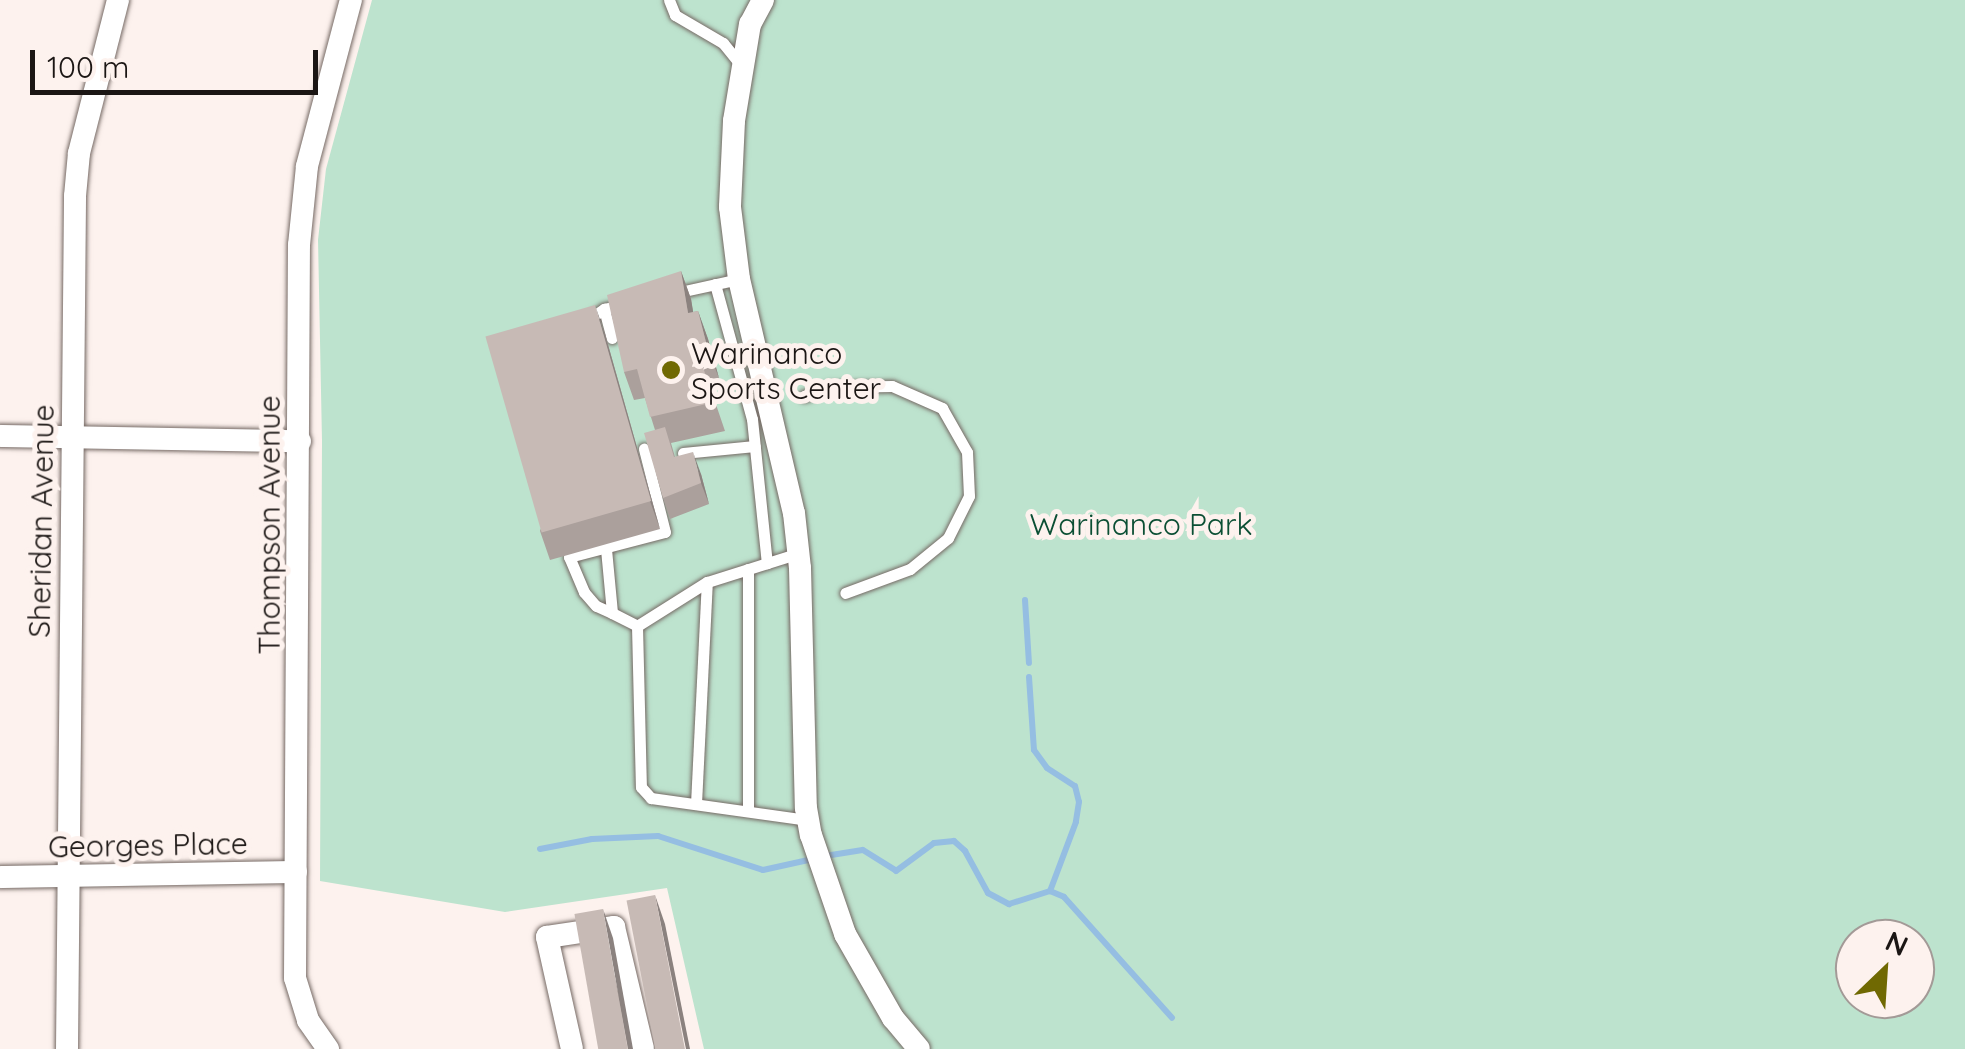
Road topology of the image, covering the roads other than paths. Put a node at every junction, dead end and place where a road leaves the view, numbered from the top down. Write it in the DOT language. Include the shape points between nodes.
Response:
graph roads {
  1 [pos="118,0"];
  2 [pos="351,0"];
  3 [pos="669,0"];
  4 [pos="746,0"];
  5 [pos="763,0"];
  6 [pos="750,24"];
  7 [pos="743,69"];
  8 [pos="739,279"];
  9 [pos="716,284"];
  10 [pos="660,296"];
  11 [pos="641,300"];
  12 [pos="604,309"];
  13 [pos="578,326"];
  14 [pos="612,338"];
  15 [pos="804,396"];
  16 [pos="0,436"];
  17 [pos="72,437"];
  18 [pos="300,441"];
  19 [pos="755,446"];
  20 [pos="644,449"];
  21 [pos="683,452"];
  22 [pos="606,550"];
  23 [pos="799,553"];
  24 [pos="767,563"];
  25 [pos="748,569"];
  26 [pos="707,582"];
  27 [pos="845,594"];
  28 [pos="612,613"];
  29 [pos="637,626"];
  30 [pos="696,804"];
  31 [pos="748,812"];
  32 [pos="809,827"];
  33 [pos="296,872"];
  34 [pos="0,876"];
  35 [pos="66,877"];
  36 [pos="67,1049"];
  37 [pos="328,1049"];
  38 [pos="572,1049"];
  39 [pos="643,1049"];
  40 [pos="919,1049"];
  1 -- 17 [label="street, Sheridan Avenue" via="78,153"];
  2 -- 18 [label="street, Thompson Avenue" via="307,166 299,245"];
  3 -- 7 [label="lane" via="676,15 723,43"];
  4 -- 6 [label="street"];
  5 -- 6 [label="street"];
  6 -- 7 [label="street"];
  7 -- 8 [label="street" via="730,207"];
  8 -- 9 [label="lane"];
  8 -- 23 [label="street"];
  9 -- 10 [label="lane"];
  9 -- 19 [label="lane"];
  11 -- 12 [label="lane"];
  12 -- 13 [label="lane"];
  12 -- 14 [label="lane"];
  15 -- 27 [label="lane" via="830,387 892,386 942,408 967,452 969,496 948,538 910,569"];
  16 -- 17 [label="street"];
  17 -- 18 [label="street"];
  17 -- 35 [label="street, Sheridan Avenue"];
  18 -- 33 [label="street, Thompson Avenue"];
  19 -- 21 [label="lane"];
  19 -- 24 [label="lane"];
  20 -- 22 [label="lane" via="666,532"];
  22 -- 28 [label="lane"];
  22 -- 28 [label="lane" via="569,558 584,592"];
  23 -- 24 [label="lane"];
  23 -- 32 [label="street"];
  24 -- 25 [label="lane"];
  25 -- 26 [label="lane"];
  25 -- 31 [label="lane"];
  26 -- 29 [label="lane"];
  26 -- 30 [label="lane"];
  28 -- 29 [label="lane"];
  29 -- 30 [label="lane" via="641,787 651,798"];
  30 -- 31 [label="lane"];
  31 -- 32 [label="lane"];
  32 -- 40 [label="street" via="845,934 893,1018"];
  33 -- 35 [label="street, Georges Place"];
  33 -- 37 [label="street, Thompson Avenue" via="295,978 308,1020"];
  34 -- 35 [label="street, Georges Place"];
  35 -- 36 [label="street, Sheridan Avenue"];
  38 -- 39 [label="street" via="548,937 614,927"];
}
